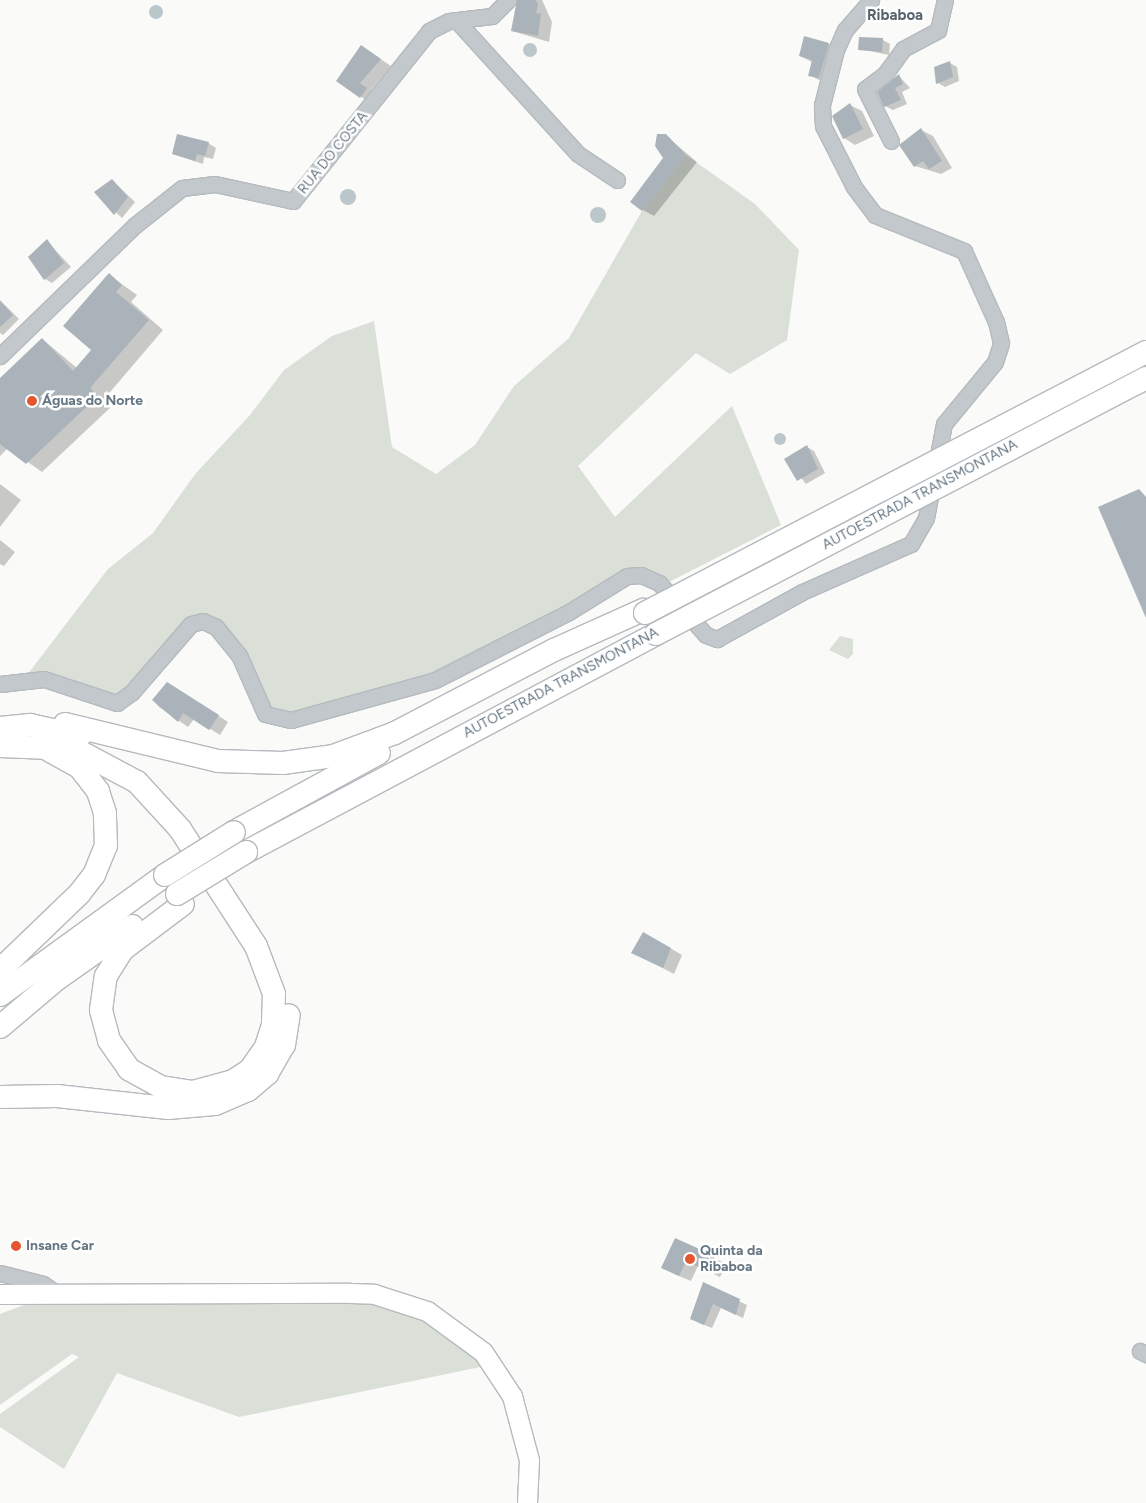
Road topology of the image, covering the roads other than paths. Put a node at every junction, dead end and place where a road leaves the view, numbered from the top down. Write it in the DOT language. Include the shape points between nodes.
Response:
graph roads {
  1 [pos="508,0"];
  2 [pos="871,0"];
  3 [pos="945,0"];
  4 [pos="456,20"];
  5 [pos="891,141"];
  6 [pos="617,180"];
  7 [pos="1146,352"];
  8 [pos="0,356"];
  9 [pos="1146,378"];
  10 [pos="644,612"];
  11 [pos="0,684"];
  12 [pos="0,728"];
  13 [pos="28,735"];
  14 [pos="0,746"];
  15 [pos="180,899"];
  16 [pos="0,970"];
  17 [pos="0,996"];
  18 [pos="0,1027"];
  19 [pos="0,1097"];
  20 [pos="0,1273"];
  21 [pos="0,1294"];
  22 [pos="60,1296"];
  23 [pos="527,1503"];
  1 -- 4 [label="street, RUA DO COSTA" via="492,16"];
  2 -- 11 [label="street" via="842,36 822,104 823,126 864,202 888,224 936,236 964,251 998,329 998,356 944,424 924,525 904,549 802,592 717,640 708,637 659,583 641,575 627,576 564,614 435,680 291,720 265,714 239,655 216,627 203,621 191,624 132,692 117,703 44,679"];
  3 -- 5 [label="street" via="940,27 903,49 885,74 865,89"];
  4 -- 6 [label="street" via="578,154"];
  4 -- 8 [label="street, RUA DO COSTA" via="429,31 293,201 206,183 182,188 134,226"];
  7 -- 10 [label="highway, AUTOESTRADA TRANSMONTANA, bridge"];
  9 -- 15 [label="highway, AUTOESTRADA TRANSMONTANA, bridge" via="543,693 249,856"];
  10 -- 13 [label="highway" via="554,650 395,733 322,758 229,762 63,724"];
  10 -- 17 [label="highway, AUTOESTRADA TRANSMONTANA, bridge" via="234,832 165,875"];
  12 -- 13 [label="highway"];
  13 -- 14 [label="highway"];
  13 -- 15 [label="highway" via="83,751 118,768 145,789 186,838 261,955 274,994 273,1025 266,1047 250,1070 233,1082 193,1092 161,1087 129,1069 109,1040 101,1010 106,976 122,950"];
  13 -- 16 [label="highway" via="89,777 103,805 107,838 98,868 84,888"];
  13 -- 19 [label="highway" via="102,744 135,764 168,795 270,944 285,981 289,1023 284,1045 267,1074 248,1090 215,1104 168,1108 57,1096"];
  15 -- 18 [label="highway, AUTOESTRADA TRANSMONTANA" via="57,979"];
  20 -- 22 [label="street" via="43,1284"];
  21 -- 22 [label="main road"];
  22 -- 23 [label="main road" via="350,1293 400,1300 427,1311 483,1352 512,1396 528,1452"];
}
